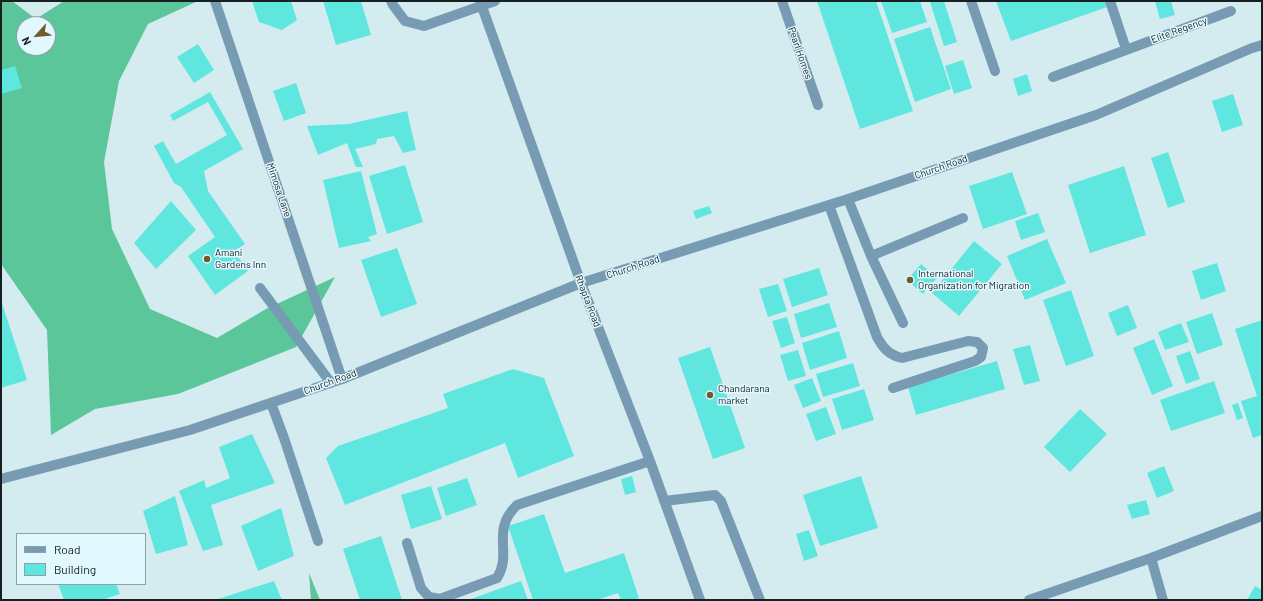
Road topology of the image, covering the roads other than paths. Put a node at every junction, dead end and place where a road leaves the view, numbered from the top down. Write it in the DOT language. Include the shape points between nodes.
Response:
graph roads {
  1 [pos="215,1"];
  2 [pos="391,1"];
  3 [pos="495,1"];
  4 [pos="782,1"];
  5 [pos="971,1"];
  6 [pos="1110,1"];
  7 [pos="481,4"];
  8 [pos="1231,11"];
  9 [pos="1262,45"];
  10 [pos="1126,49"];
  11 [pos="995,71"];
  12 [pos="1053,77"];
  13 [pos="818,105"];
  14 [pos="848,199"];
  15 [pos="829,205"];
  16 [pos="963,218"];
  17 [pos="871,256"];
  18 [pos="581,283"];
  19 [pos="260,288"];
  20 [pos="903,323"];
  21 [pos="342,379"];
  22 [pos="330,383"];
  23 [pos="894,388"];
  24 [pos="271,403"];
  25 [pos="650,461"];
  26 [pos="1,479"];
  27 [pos="664,501"];
  28 [pos="1262,516"];
  29 [pos="318,541"];
  30 [pos="407,543"];
  31 [pos="1150,558"];
  32 [pos="700,600"];
  33 [pos="760,600"];
  34 [pos="1028,600"];
  35 [pos="1163,600"];
  1 -- 21 [label="street, Mimosa Lane"];
  2 -- 7 [label="street" via="405,21 424,26"];
  3 -- 7 [label="street"];
  4 -- 13 [label="street, Pearl Homes"];
  5 -- 11 [label="street"];
  6 -- 10 [label="street"];
  7 -- 18 [label="street, Rhapta Road"];
  8 -- 10 [label="street, Elite Regency"];
  9 -- 14 [label="street, Church Road" via="1096,115"];
  10 -- 12 [label="street, Elite Regency"];
  14 -- 15 [label="street, Church Road"];
  14 -- 17 [label="street"];
  15 -- 18 [label="street, Church Road"];
  15 -- 23 [label="street" via="883,348 902,358 968,341 977,342 983,348 981,357 975,361"];
  16 -- 17 [label="street"];
  17 -- 20 [label="street"];
  18 -- 21 [label="street, Church Road"];
  18 -- 25 [label="street, Rhapta Road"];
  19 -- 22 [label="street"];
  21 -- 22 [label="street, Church Road"];
  22 -- 24 [label="street, Church Road"];
  24 -- 26 [label="street, Church Road" via="190,430"];
  24 -- 29 [label="street"];
  25 -- 27 [label="street, Rhapta Road"];
  25 -- 30 [label="street" via="517,505 510,511 503,526 503,563 497,578 440,600 429,597 421,588"];
  27 -- 32 [label="street, Rhapta Road"];
  27 -- 33 [label="street" via="715,495 721,501"];
  28 -- 31 [label="street"];
  31 -- 34 [label="street"];
  31 -- 35 [label="street"];
}
